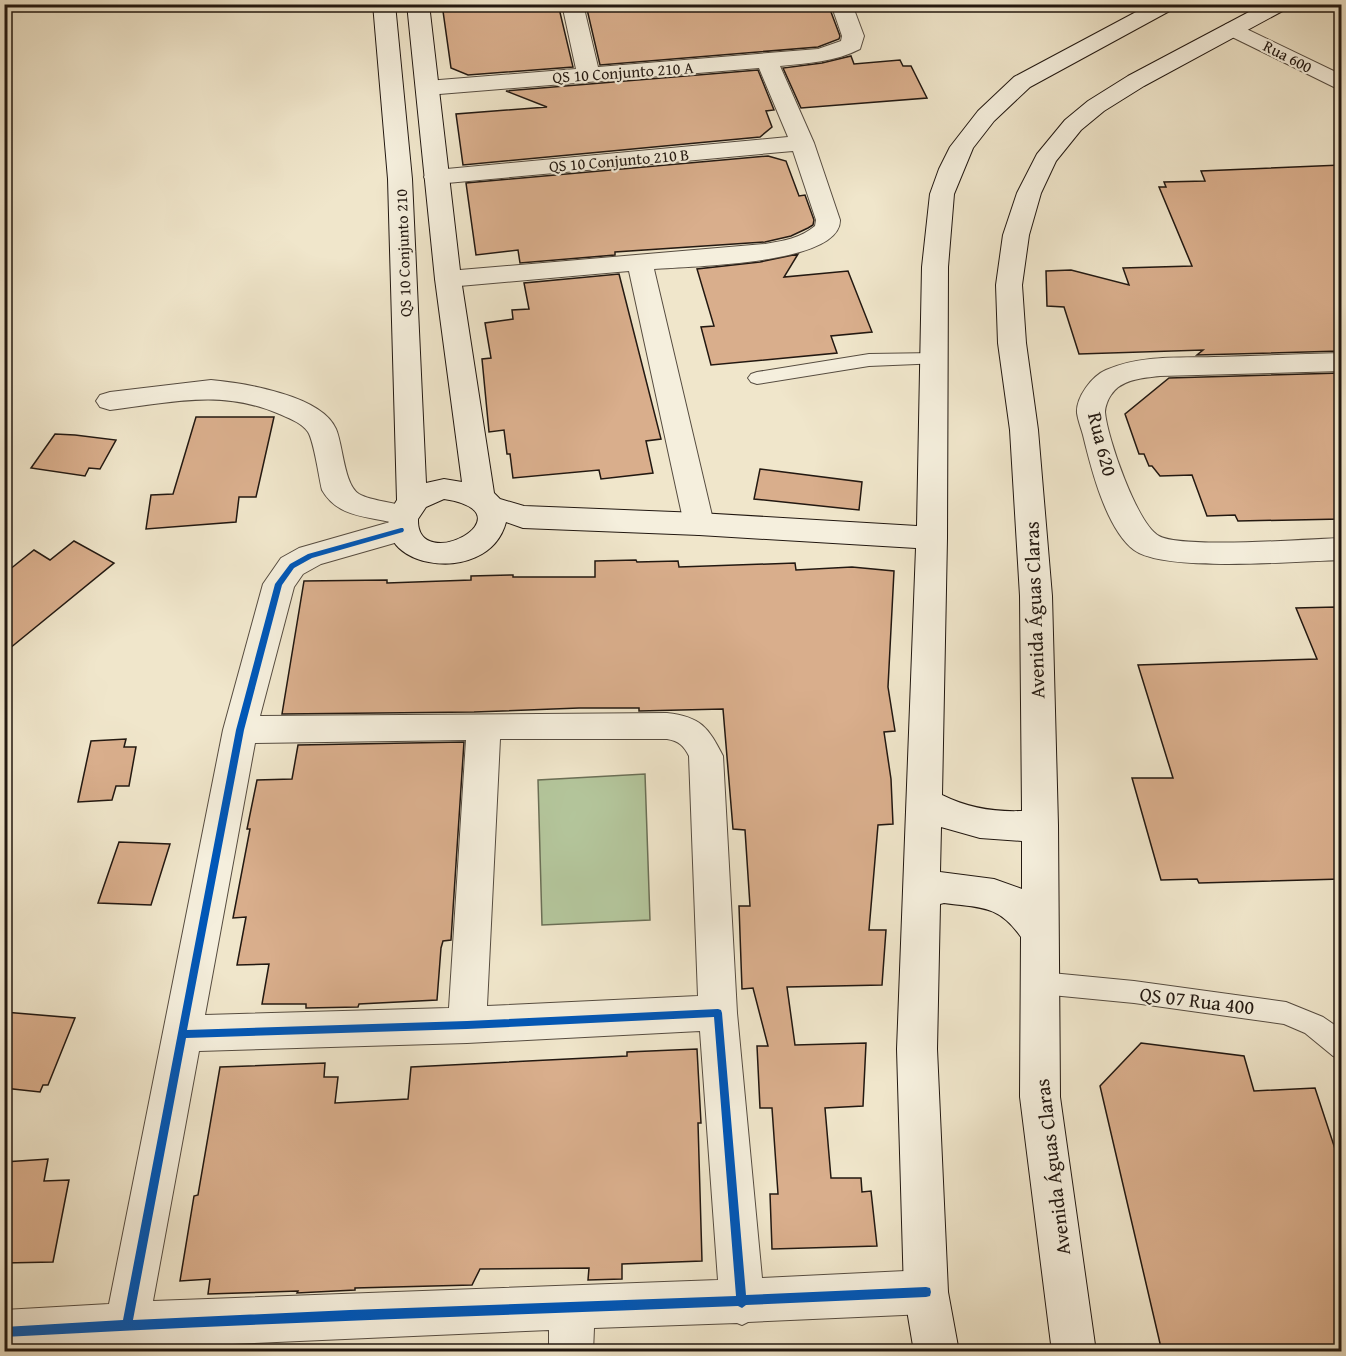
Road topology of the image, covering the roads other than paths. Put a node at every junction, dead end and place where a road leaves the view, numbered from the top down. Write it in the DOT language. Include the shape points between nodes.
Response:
graph roads {
  1 [pos="384,4"];
  2 [pos="418,4"];
  3 [pos="572,4"];
  4 [pos="841,4"];
  5 [pos="1168,4"];
  6 [pos="1281,4"];
  7 [pos="1234,29"];
  8 [pos="766,61"];
  9 [pos="589,75"];
  10 [pos="1341,84"];
  11 [pos="427,88"];
  12 [pos="802,143"];
  13 [pos="436,177"];
  14 [pos="640,263"];
  15 [pos="448,279"];
  16 [pos="935,359"];
  17 [pos="1341,362"];
  18 [pos="757,378"];
  19 [pos="110,401"];
  20 [pos="485,501"];
  21 [pos="405,516"];
  22 [pos="558,519"];
  23 [pos="699,524"];
  24 [pos="486,537"];
  25 [pos="932,537"];
  26 [pos="1341,549"];
  27 [pos="484,726"];
  28 [pos="240,730"];
  29 [pos="924,803"];
  30 [pos="1040,825"];
  31 [pos="920,894"];
  32 [pos="1040,933"];
  33 [pos="1041,983"];
  34 [pos="718,1013"];
  35 [pos="467,1025"];
  36 [pos="183,1034"];
  37 [pos="1341,1048"];
  38 [pos="926,1292"];
  39 [pos="742,1302"];
  40 [pos="572,1309"];
  41 [pos="127,1324"];
  42 [pos="4,1332"];
  43 [pos="571,1352"];
  44 [pos="937,1352"];
  45 [pos="1074,1352"];
  1 -- 21 [label="street, QS 10 Conjunto 210" via="400,178"];
  2 -- 11 [label="street, QS 10 Conjunto 210"];
  3 -- 9 [label="street"];
  4 -- 8 [label="street, QS 10 Conjunto 210 A" via="853,36 852,44 818,56"];
  5 -- 16 [label="street" via="1022,82 986,116 962,147 942,194 935,267"];
  6 -- 7 [label="street, Avenida Águas Claras"];
  7 -- 10 [label="street, Rua 600"];
  7 -- 30 [label="street, Avenida Águas Claras" via="1136,81 1073,125 1045,159 1016,235 1009,285 1036,596"];
  8 -- 9 [label="street, QS 10 Conjunto 210 A"];
  8 -- 12 [label="street"];
  9 -- 11 [label="street, QS 10 Conjunto 210 A"];
  11 -- 13 [label="street, QS 10 Conjunto 210"];
  12 -- 13 [label="street, QS 10 Conjunto 210 B"];
  12 -- 14 [label="street" via="828,220 828,228 821,235 796,246 765,252"];
  13 -- 15 [label="street, QS 10 Conjunto 210"];
  14 -- 15 [label="street"];
  14 -- 23 [label="street"];
  15 -- 20 [label="street, QS 10 Conjunto 210"];
  16 -- 18 [label="lane" via="868,360"];
  16 -- 25 [label="street"];
  17 -- 26 [label="street, Rua 620" via="1130,371 1114,376 1104,385 1093,399 1091,411 1128,522 1145,542 1187,553"];
  19 -- 21 [label="street" via="211,390 273,401 305,414 322,429 337,490 350,502"];
  20 -- 21 [label="street" via="463,489 444,489 426,493"];
  20 -- 22 [label="street" via="523,517"];
  20 -- 24 [label="street" via="494,522"];
  21 -- 24 [label="street" via="410,543 428,552 449,554 470,548"];
  21 -- 28 [label="street" via="310,556 284,574 270,609"];
  22 -- 23 [label="street"];
  22 -- 24 [label="street"];
  23 -- 25 [label="street"];
  25 -- 29 [label="street"];
  27 -- 28 [label="street"];
  27 -- 34 [label="street" via="666,726 689,730 697,738 706,756"];
  27 -- 35 [label="street"];
  28 -- 36 [label="street"];
  29 -- 30 [label="street" via="954,818 976,823 1007,828"];
  29 -- 31 [label="street"];
  30 -- 32 [label="street, Avenida Águas Claras"];
  31 -- 32 [label="street" via="944,887 994,895 1011,901"];
  31 -- 38 [label="street" via="916,1049"];
  32 -- 33 [label="street, Avenida Águas Claras"];
  33 -- 37 [label="lane, QS 07 Rua 400" via="1286,1013 1314,1025"];
  33 -- 45 [label="street, Avenida Águas Claras" via="1040,1097"];
  34 -- 35 [label="street"];
  34 -- 39 [label="street"];
  35 -- 36 [label="street"];
  36 -- 41 [label="street"];
  38 -- 39 [label="street"];
  38 -- 44 [label="street"];
  39 -- 40 [label="street"];
  40 -- 41 [label="street"];
  40 -- 43 [label="street"];
  41 -- 42 [label="street"];
}
